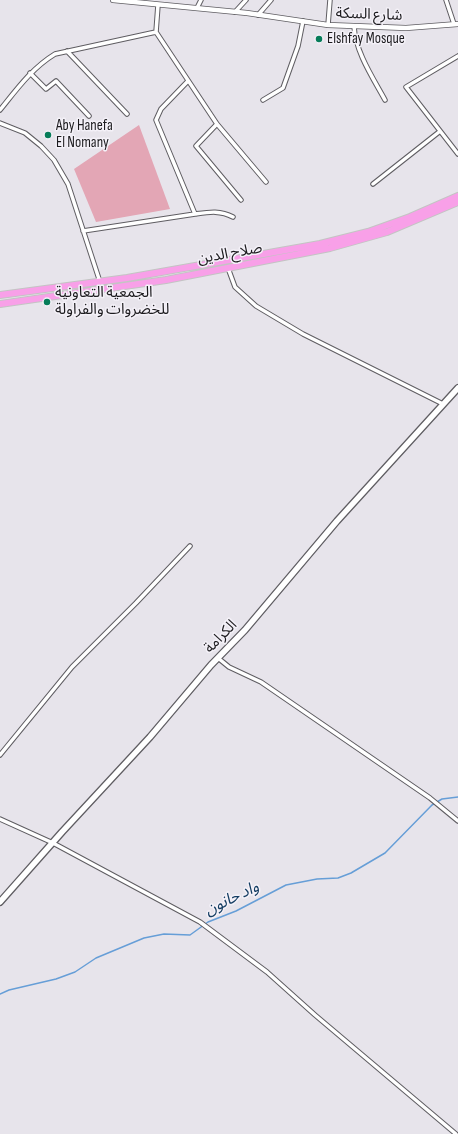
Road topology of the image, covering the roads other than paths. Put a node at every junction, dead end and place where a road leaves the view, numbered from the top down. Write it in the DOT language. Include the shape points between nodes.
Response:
graph roads {
  1 [pos="113,0"];
  2 [pos="119,0"];
  3 [pos="201,0"];
  4 [pos="246,0"];
  5 [pos="271,0"];
  6 [pos="330,0"];
  7 [pos="446,0"];
  8 [pos="158,5"];
  9 [pos="197,8"];
  10 [pos="235,12"];
  11 [pos="258,15"];
  12 [pos="303,21"];
  13 [pos="456,24"];
  14 [pos="328,25"];
  15 [pos="354,26"];
  16 [pos="156,32"];
  17 [pos="66,51"];
  18 [pos="458,56"];
  19 [pos="30,73"];
  20 [pos="188,81"];
  21 [pos="263,100"];
  22 [pos="385,100"];
  23 [pos="0,110"];
  24 [pos="127,114"];
  25 [pos="89,116"];
  26 [pos="0,123"];
  27 [pos="217,124"];
  28 [pos="439,132"];
  29 [pos="458,154"];
  30 [pos="266,182"];
  31 [pos="374,184"];
  32 [pos="458,196"];
  33 [pos="241,200"];
  34 [pos="458,202"];
  35 [pos="195,214"];
  36 [pos="234,217"];
  37 [pos="83,232"];
  38 [pos="228,268"];
  39 [pos="100,282"];
  40 [pos="0,295"];
  41 [pos="0,304"];
  42 [pos="458,388"];
  43 [pos="443,404"];
  44 [pos="190,546"];
  45 [pos="218,658"];
  46 [pos="0,756"];
  47 [pos="0,819"];
  48 [pos="458,821"];
  49 [pos="52,843"];
  50 [pos="0,902"];
  51 [pos="456,1134"];
  1 -- 2 [label="street, شارع السكة"];
  2 -- 8 [label="street, شارع السكة"];
  3 -- 9 [label="street"];
  4 -- 10 [label="street"];
  5 -- 11 [label="street"];
  6 -- 14 [label="street"];
  7 -- 13 [label="street"];
  8 -- 9 [label="street, شارع السكة"];
  8 -- 16 [label="street"];
  9 -- 10 [label="street, شارع السكة"];
  10 -- 11 [label="street, شارع السكة"];
  11 -- 12 [label="street, شارع السكة"];
  12 -- 14 [label="street, شارع السكة"];
  12 -- 21 [label="street" via="298,46 283,88"];
  13 -- 15 [label="street, شارع السكة" via="406,28"];
  14 -- 15 [label="street, شارع السكة"];
  15 -- 22 [label="street" via="358,46"];
  16 -- 17 [label="street"];
  16 -- 20 [label="street"];
  17 -- 19 [label="street" via="48,58"];
  17 -- 24 [label="street"];
  18 -- 28 [label="street" via="406,87"];
  19 -- 23 [label="street"];
  19 -- 25 [label="street" via="46,89 56,81"];
  20 -- 27 [label="street"];
  20 -- 35 [label="street" via="161,109 156,120"];
  26 -- 37 [label="street" via="25,133 54,160 68,184"];
  27 -- 30 [label="street"];
  27 -- 33 [label="street" via="196,146"];
  28 -- 29 [label="street"];
  28 -- 31 [label="street"];
  32 -- 39 [label="highway, صلاح الدين" via="368,232 320,244"];
  34 -- 38 [label="highway, صلاح الدين" via="360,240"];
  35 -- 36 [label="street" via="225,212"];
  35 -- 37 [label="street"];
  37 -- 39 [label="street"];
  38 -- 41 [label="highway, صلاح الدين" via="166,280"];
  38 -- 43 [label="street" via="236,287 256,306 303,334"];
  39 -- 40 [label="highway, صلاح الدين"];
  42 -- 43 [label="main road, الكرامة"];
  43 -- 45 [label="main road, الكرامة"];
  44 -- 46 [label="street" via="72,667"];
  45 -- 48 [label="street" via="229,667 261,682 438,804"];
  45 -- 49 [label="main road, الكرامة" via="140,748"];
  47 -- 49 [label="street"];
  49 -- 50 [label="main road, الكرامة"];
  49 -- 51 [label="street" via="200,922 267,972"];
}
